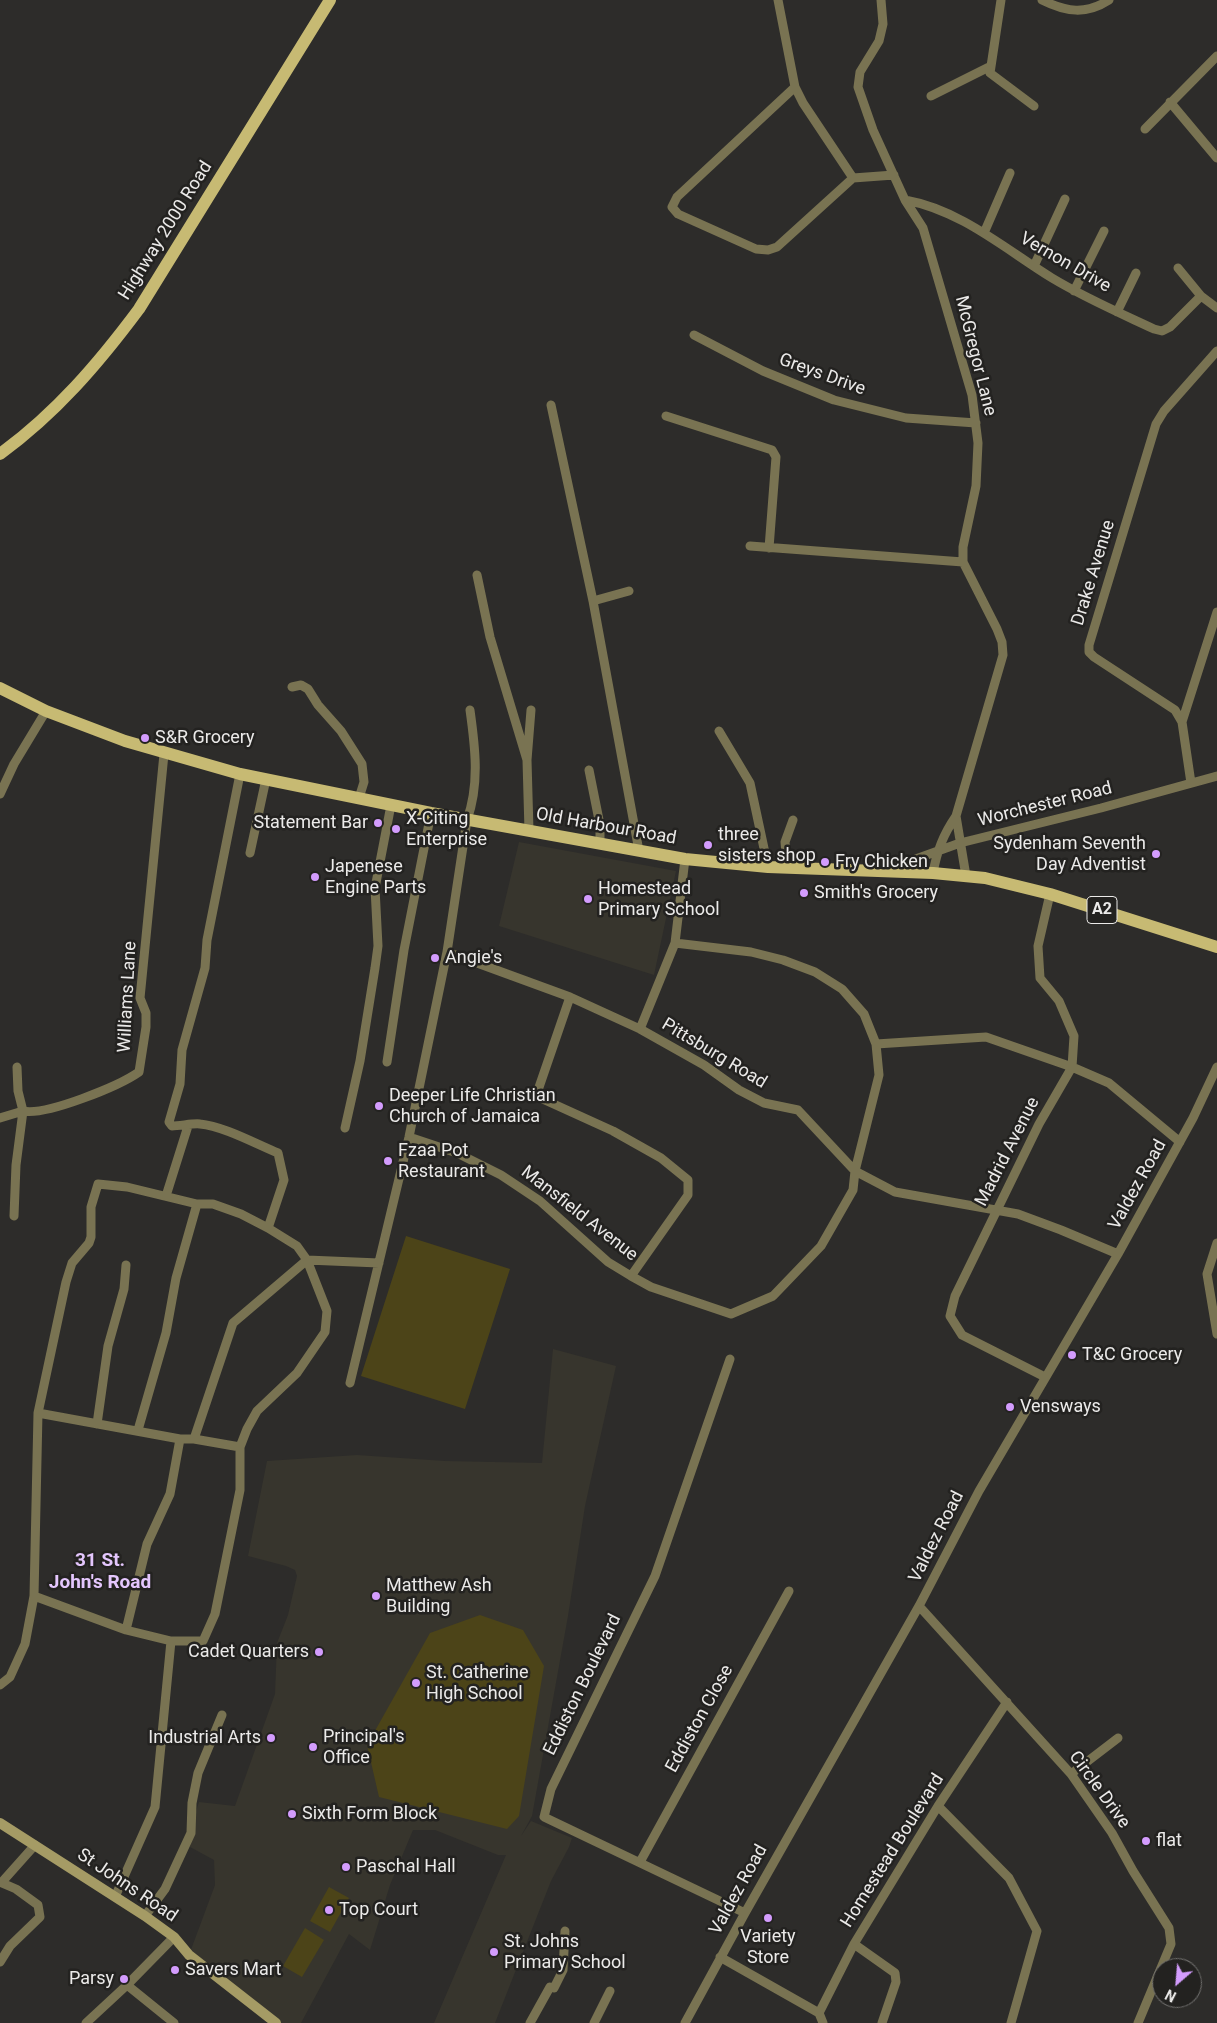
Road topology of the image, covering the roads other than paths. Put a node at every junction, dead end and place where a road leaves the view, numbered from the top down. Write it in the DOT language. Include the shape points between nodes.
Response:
graph roads {
  1 [pos="330,0"];
  2 [pos="778,0"];
  3 [pos="881,0"];
  4 [pos="1001,0"];
  5 [pos="1042,0"];
  6 [pos="1109,0"];
  7 [pos="1217,56"];
  8 [pos="991,66"];
  9 [pos="795,87"];
  10 [pos="931,96"];
  11 [pos="1170,102"];
  12 [pos="1034,106"];
  13 [pos="1145,129"];
  14 [pos="1217,158"];
  15 [pos="1010,173"];
  16 [pos="894,175"];
  17 [pos="854,178"];
  18 [pos="1064,199"];
  19 [pos="905,200"];
  20 [pos="1104,231"];
  21 [pos="984,233"];
  22 [pos="1034,266"];
  23 [pos="1178,268"];
  24 [pos="1136,273"];
  25 [pos="1074,291"];
  26 [pos="1202,296"];
  27 [pos="1217,308"];
  28 [pos="1117,312"];
  29 [pos="694,335"];
  30 [pos="1217,351"];
  31 [pos="551,405"];
  32 [pos="666,416"];
  33 [pos="976,423"];
  34 [pos="0,454"];
  35 [pos="750,546"];
  36 [pos="769,548"];
  37 [pos="963,562"];
  38 [pos="477,575"];
  39 [pos="629,591"];
  40 [pos="593,601"];
  41 [pos="1217,612"];
  42 [pos="292,687"];
  43 [pos="0,688"];
  44 [pos="470,710"];
  45 [pos="531,710"];
  46 [pos="46,711"];
  47 [pos="1182,722"];
  48 [pos="719,731"];
  49 [pos="164,754"];
  50 [pos="527,760"];
  51 [pos="589,770"];
  52 [pos="240,774"];
  53 [pos="1217,776"];
  54 [pos="266,779"];
  55 [pos="1191,783"];
  56 [pos="0,794"];
  57 [pos="359,798"];
  58 [pos="392,805"];
  59 [pos="431,813"];
  60 [pos="956,816"];
  61 [pos="467,820"];
  62 [pos="793,820"];
  63 [pos="529,831"];
  64 [pos="960,843"];
  65 [pos="600,844"];
  66 [pos="937,850"];
  67 [pos="639,851"];
  68 [pos="250,853"];
  69 [pos="685,859"];
  70 [pos="768,867"];
  71 [pos="787,868"];
  72 [pos="883,871"];
  73 [pos="934,873"];
  74 [pos="966,876"];
  75 [pos="1050,894"];
  76 [pos="675,943"];
  77 [pos="1217,947"];
  78 [pos="447,952"];
  79 [pos="570,997"];
  80 [pos="640,1029"];
  81 [pos="876,1044"];
  82 [pos="387,1062"];
  83 [pos="17,1067"];
  84 [pos="1072,1067"];
  85 [pos="1217,1067"];
  86 [pos="23,1111"];
  87 [pos="0,1118"];
  88 [pos="188,1126"];
  89 [pos="345,1128"];
  90 [pos="409,1137"];
  91 [pos="1180,1142"];
  92 [pos="855,1171"];
  93 [pos="166,1196"];
  94 [pos="197,1204"];
  95 [pos="997,1210"];
  96 [pos="14,1216"];
  97 [pos="268,1228"];
  98 [pos="1217,1242"];
  99 [pos="1118,1254"];
  100 [pos="307,1260"];
  101 [pos="379,1263"];
  102 [pos="126,1265"];
  103 [pos="631,1276"];
  104 [pos="1217,1334"];
  105 [pos="730,1359"];
  106 [pos="1045,1377"];
  107 [pos="350,1382"];
  108 [pos="38,1413"];
  109 [pos="97,1424"];
  110 [pos="138,1430"];
  111 [pos="180,1439"];
  112 [pos="194,1439"];
  113 [pos="240,1447"];
  114 [pos="789,1591"];
  115 [pos="34,1596"];
  116 [pos="919,1606"];
  117 [pos="126,1630"];
  118 [pos="172,1641"];
  119 [pos="0,1685"];
  120 [pos="1007,1702"];
  121 [pos="222,1715"];
  122 [pos="1118,1738"];
  123 [pos="1071,1774"];
  124 [pos="938,1806"];
  125 [pos="0,1822"];
  126 [pos="35,1845"];
  127 [pos="640,1862"];
  128 [pos="1,1882"];
  129 [pos="115,1896"];
  130 [pos="744,1913"];
  131 [pos="145,1916"];
  132 [pos="565,1931"];
  133 [pos="174,1937"];
  134 [pos="854,1944"];
  135 [pos="720,1957"];
  136 [pos="0,1962"];
  137 [pos="127,1985"];
  138 [pos="610,1991"];
  139 [pos="819,2013"];
  140 [pos="86,2023"];
  141 [pos="174,2023"];
  142 [pos="276,2023"];
  143 [pos="530,2023"];
  144 [pos="594,2023"];
  145 [pos="685,2023"];
  146 [pos="823,2023"];
  147 [pos="882,2023"];
  148 [pos="1011,2023"];
  149 [pos="1138,2023"];
  1 -- 34 [label="main road, Highway 2000 Road" via="139,309 103,357 58,406"];
  2 -- 9 [label="street"];
  3 -- 16 [label="street, McGregor Lane" via="883,24 879,41 860,72 858,87"];
  4 -- 8 [label="street"];
  5 -- 6 [label="street" via="1056,7 1081,11"];
  7 -- 11 [label="street"];
  8 -- 10 [label="street"];
  8 -- 12 [label="street" via="990,72"];
  9 -- 17 [label="street"];
  9 -- 17 [label="street" via="677,197 672,207 678,214 756,249 768,250 777,246"];
  11 -- 13 [label="street"];
  11 -- 14 [label="street"];
  15 -- 21 [label="street"];
  16 -- 17 [label="street"];
  16 -- 19 [label="street, McGregor Lane"];
  18 -- 22 [label="street"];
  19 -- 21 [label="street, Vernon Drive" via="924,203"];
  19 -- 33 [label="street, McGregor Lane" via="923,228 938,274 972,395"];
  20 -- 25 [label="street"];
  21 -- 22 [label="street, Vernon Drive"];
  22 -- 25 [label="street, Vernon Drive"];
  23 -- 26 [label="street"];
  24 -- 28 [label="street"];
  25 -- 28 [label="street, Vernon Drive"];
  26 -- 27 [label="street"];
  26 -- 28 [label="street, Vernon Drive" via="1162,331"];
  29 -- 33 [label="street, Greys Drive" via="763,371 834,400 906,418"];
  30 -- 47 [label="street, Drake Avenue" via="1156,424 1089,645 1089,652 1094,657 1175,710"];
  31 -- 40 [label="street"];
  32 -- 36 [label="street" via="772,450 776,458"];
  33 -- 37 [label="street, McGregor Lane" via="976,486 963,547"];
  35 -- 36 [label="street"];
  36 -- 37 [label="street"];
  37 -- 60 [label="street" via="997,629 1003,655"];
  38 -- 50 [label="street" via="490,637"];
  39 -- 40 [label="street"];
  40 -- 67 [label="street"];
  41 -- 47 [label="street"];
  42 -- 57 [label="street" via="301,685 308,688 362,764 364,782"];
  43 -- 46 [label="main road, Old Harbour Road / A2"];
  44 -- 61 [label="street" via="476,756 473,803"];
  45 -- 50 [label="street"];
  46 -- 49 [label="main road, Old Harbour Road / A2"];
  46 -- 56 [label="street"];
  47 -- 55 [label="street"];
  48 -- 70 [label="street" via="750,783"];
  49 -- 52 [label="main road, Old Harbour Road / A2"];
  49 -- 86 [label="street, Williams Lane" via="140,998 146,1013 146,1027 139,1072 128,1080 71,1103 43,1111"];
  50 -- 63 [label="street"];
  51 -- 65 [label="street" via="600,825"];
  52 -- 54 [label="main road, Old Harbour Road / A2"];
  52 -- 88 [label="street" via="207,940 205,968 182,1050 180,1084 169,1122 172,1126"];
  53 -- 55 [label="street, Worchester Road"];
  54 -- 57 [label="main road, Old Harbour Road / A2"];
  54 -- 68 [label="street"];
  55 -- 64 [label="street, Worchester Road"];
  57 -- 58 [label="main road, Old Harbour Road / A2"];
  58 -- 59 [label="main road, Old Harbour Road / A2"];
  58 -- 89 [label="street" via="375,888 378,946 375,968"];
  59 -- 61 [label="main road, Old Harbour Road / A2"];
  59 -- 82 [label="street" via="404,950"];
  60 -- 64 [label="street"];
  60 -- 66 [label="street"];
  61 -- 63 [label="main road, Old Harbour Road / A2"];
  61 -- 78 [label="street"];
  62 -- 71 [label="street" via="785,842"];
  63 -- 65 [label="main road, Old Harbour Road / A2"];
  64 -- 66 [label="street, Worchester Road"];
  64 -- 74 [label="street"];
  65 -- 67 [label="main road, Old Harbour Road / A2"];
  66 -- 72 [label="street, Worchester Road"];
  66 -- 73 [label="street"];
  67 -- 69 [label="main road, Old Harbour Road / A2"];
  69 -- 70 [label="main road, Old Harbour Road / A2"];
  69 -- 76 [label="street"];
  70 -- 71 [label="main road, Old Harbour Road / A2"];
  71 -- 72 [label="main road, Old Harbour Road / A2"];
  72 -- 73 [label="main road, Old Harbour Road / A2"];
  73 -- 74 [label="main road, Old Harbour Road / A2"];
  74 -- 75 [label="main road, Old Harbour Road / A2"];
  75 -- 77 [label="main road, Old Harbour Road / A2"];
  75 -- 84 [label="street, Madrid Avenue" via="1038,946 1040,978 1059,1001 1074,1036"];
  76 -- 80 [label="street"];
  76 -- 81 [label="street, Mansfield Avenue" via="751,952 815,972 842,988 864,1014"];
  78 -- 79 [label="street, Pittsburg Road"];
  78 -- 90 [label="street"];
  79 -- 80 [label="street, Pittsburg Road"];
  79 -- 103 [label="street" via="536,1096 613,1131 661,1158 688,1180 688,1195"];
  80 -- 92 [label="street, Pittsburg Road" via="764,1103 798,1110"];
  81 -- 84 [label="street" via="986,1037"];
  81 -- 92 [label="street, Mansfield Avenue" via="879,1075"];
  83 -- 86 [label="street"];
  84 -- 91 [label="street" via="1109,1083"];
  84 -- 95 [label="street, Madrid Avenue" via="1039,1124"];
  85 -- 91 [label="street, Valdez Road"];
  86 -- 87 [label="street"];
  86 -- 96 [label="street"];
  88 -- 93 [label="street"];
  88 -- 97 [label="street" via="198,1123 212,1126 278,1153 284,1180"];
  90 -- 101 [label="street"];
  90 -- 103 [label="street, Mansfield Avenue" via="457,1152 501,1175 540,1201 608,1262"];
  91 -- 99 [label="street, Valdez Road"];
  92 -- 95 [label="street, Pittsburg Road" via="895,1192"];
  92 -- 103 [label="street, Mansfield Avenue" via="853,1190 821,1246 773,1296 731,1314 652,1287"];
  93 -- 94 [label="street"];
  93 -- 108 [label="street" via="98,1184 90,1207 92,1237 70,1269"];
  94 -- 97 [label="street" via="220,1206"];
  94 -- 110 [label="street" via="176,1278 166,1333"];
  95 -- 99 [label="street, Pittsburg Road" via="1053,1226"];
  95 -- 106 [label="street, Madrid Avenue" via="955,1296 950,1316 962,1336"];
  97 -- 100 [label="street" via="297,1246"];
  98 -- 104 [label="street" via="1206,1274"];
  99 -- 106 [label="street, Valdez Road"];
  100 -- 101 [label="street"];
  100 -- 112 [label="street" via="233,1323"];
  100 -- 113 [label="street" via="328,1311 325,1332 297,1373 257,1411"];
  101 -- 107 [label="street"];
  102 -- 109 [label="street" via="124,1289 108,1346"];
  105 -- 127 [label="street, Eddiston Boulevard" via="655,1576 551,1789 544,1817"];
  106 -- 116 [label="street, Valdez Road" via="979,1491"];
  108 -- 109 [label="street"];
  108 -- 115 [label="street"];
  109 -- 110 [label="street"];
  110 -- 111 [label="street"];
  111 -- 112 [label="street"];
  111 -- 117 [label="street" via="170,1494 147,1544"];
  112 -- 113 [label="street"];
  113 -- 118 [label="street" via="240,1490 215,1614 203,1641"];
  114 -- 127 [label="street, Eddiston Close"];
  115 -- 117 [label="street"];
  115 -- 119 [label="street" via="25,1644 10,1676"];
  116 -- 120 [label="street, Circle Drive"];
  116 -- 130 [label="street, Valdez Road"];
  117 -- 118 [label="street"];
  118 -- 129 [label="street" via="155,1807"];
  120 -- 123 [label="street, Circle Drive"];
  120 -- 124 [label="street, Homestead Boulevard"];
  121 -- 131 [label="street" via="198,1774 192,1803 191,1834 165,1889"];
  122 -- 123 [label="street"];
  123 -- 149 [label="street, Circle Drive" via="1112,1833 1169,1928 1171,1944"];
  124 -- 134 [label="street, Homestead Boulevard"];
  124 -- 148 [label="street" via="1009,1878 1037,1931"];
  125 -- 126 [label="main road, St Johns Road"];
  126 -- 128 [label="street"];
  126 -- 129 [label="main road, St Johns Road"];
  127 -- 130 [label="street, Eddiston Boulevard"];
  128 -- 136 [label="street" via="38,1905 40,1917 10,1946"];
  129 -- 131 [label="main road, St Johns Road"];
  130 -- 135 [label="street, Valdez Road"];
  131 -- 133 [label="main road, St Johns Road"];
  132 -- 143 [label="street" via="563,1970"];
  133 -- 137 [label="street"];
  133 -- 142 [label="main road, St Johns Road" via="189,1955"];
  134 -- 139 [label="street, Homestead Boulevard"];
  134 -- 147 [label="street" via="895,1973 896,1982"];
  135 -- 139 [label="street"];
  135 -- 145 [label="street, Valdez Road"];
  137 -- 140 [label="street"];
  137 -- 141 [label="street"];
  138 -- 144 [label="street"];
  139 -- 146 [label="street"];
}
